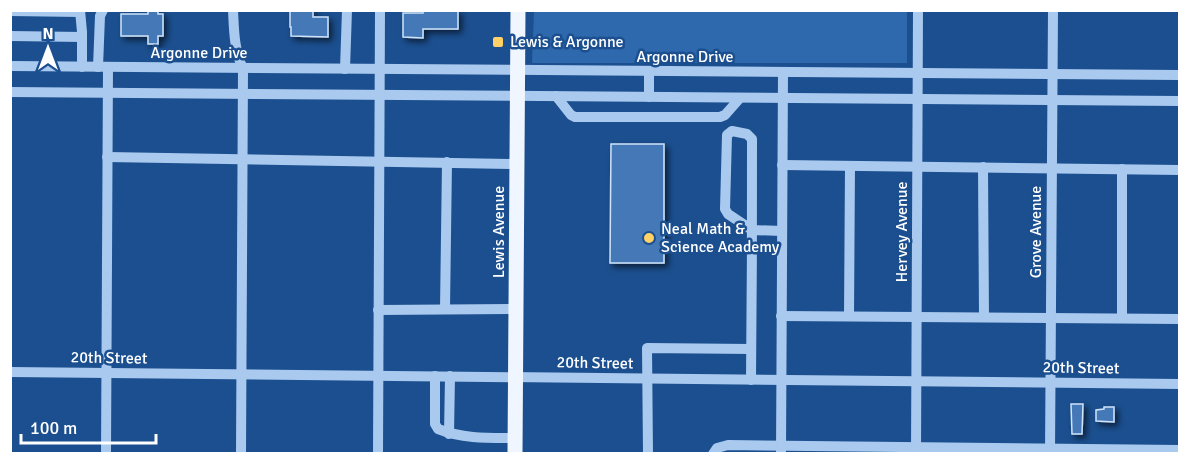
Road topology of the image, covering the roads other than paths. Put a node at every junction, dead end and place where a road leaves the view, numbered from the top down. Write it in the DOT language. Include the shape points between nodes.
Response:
graph roads {
  1 [pos="103,10"];
  2 [pos="233,10"];
  3 [pos="347,10"];
  4 [pos="380,10"];
  5 [pos="518,10"];
  6 [pos="918,10"];
  7 [pos="1053,10"];
  8 [pos="10,11"];
  9 [pos="80,11"];
  10 [pos="10,36"];
  11 [pos="82,37"];
  12 [pos="10,66"];
  13 [pos="82,67"];
  14 [pos="103,67"];
  15 [pos="243,69"];
  16 [pos="345,69"];
  17 [pos="380,70"];
  18 [pos="518,71"];
  19 [pos="649,72"];
  20 [pos="783,72"];
  21 [pos="918,73"];
  22 [pos="1053,74"];
  23 [pos="1179,75"];
  24 [pos="10,92"];
  25 [pos="108,93"];
  26 [pos="243,94"];
  27 [pos="380,95"];
  28 [pos="518,96"];
  29 [pos="556,96"];
  30 [pos="649,97"];
  31 [pos="740,98"];
  32 [pos="783,98"];
  33 [pos="918,99"];
  34 [pos="1053,100"];
  35 [pos="1179,101"];
  36 [pos="107,157"];
  37 [pos="243,159"];
  38 [pos="379,161"];
  39 [pos="447,162"];
  40 [pos="517,164"];
  41 [pos="782,165"];
  42 [pos="850,166"];
  43 [pos="918,167"];
  44 [pos="983,167"];
  45 [pos="1052,168"];
  46 [pos="1122,169"];
  47 [pos="1179,170"];
  48 [pos="752,230"];
  49 [pos="782,231"];
  50 [pos="445,309"];
  51 [pos="516,309"];
  52 [pos="378,310"];
  53 [pos="782,316"];
  54 [pos="849,316"];
  55 [pos="917,317"];
  56 [pos="984,317"];
  57 [pos="1051,318"];
  58 [pos="1122,318"];
  59 [pos="1179,319"];
  60 [pos="751,349"];
  61 [pos="10,372"];
  62 [pos="106,373"];
  63 [pos="242,374"];
  64 [pos="378,376"];
  65 [pos="435,376"];
  66 [pos="450,376"];
  67 [pos="515,377"];
  68 [pos="649,378"];
  69 [pos="751,380"];
  70 [pos="781,380"];
  71 [pos="917,381"];
  72 [pos="1050,383"];
  73 [pos="1179,384"];
  74 [pos="449,434"];
  75 [pos="515,438"];
  76 [pos="781,449"];
  77 [pos="848,450"];
  78 [pos="916,450"];
  79 [pos="1179,450"];
  80 [pos="985,451"];
  81 [pos="1050,451"];
  82 [pos="1116,451"];
  83 [pos="106,453"];
  84 [pos="241,453"];
  85 [pos="378,453"];
  86 [pos="515,453"];
  87 [pos="648,453"];
  88 [pos="713,453"];
  1 -- 14 [label="street"];
  2 -- 15 [label="street" via="234,40"];
  3 -- 16 [label="street"];
  4 -- 17 [label="street"];
  5 -- 18 [label="main road, Lewis Avenue"];
  6 -- 21 [label="street, Hervey Avenue"];
  7 -- 22 [label="street, Grove Avenue"];
  8 -- 9 [label="street"];
  9 -- 11 [label="street"];
  10 -- 11 [label="street"];
  11 -- 13 [label="street"];
  12 -- 13 [label="street, Argonne Drive"];
  13 -- 14 [label="street, Argonne Drive"];
  14 -- 15 [label="street, Argonne Drive"];
  14 -- 25 [label="street"];
  15 -- 16 [label="street, Argonne Drive"];
  15 -- 26 [label="street"];
  16 -- 17 [label="street, Argonne Drive"];
  17 -- 18 [label="street, Argonne Drive"];
  17 -- 27 [label="street"];
  18 -- 19 [label="street, Argonne Drive"];
  18 -- 28 [label="main road, Lewis Avenue"];
  19 -- 20 [label="street, Argonne Drive"];
  19 -- 30 [label="street"];
  20 -- 21 [label="street, Argonne Drive"];
  20 -- 32 [label="street"];
  21 -- 22 [label="street, Argonne Drive"];
  21 -- 33 [label="street, Hervey Avenue"];
  22 -- 23 [label="street, Argonne Drive"];
  22 -- 34 [label="street, Grove Avenue"];
  24 -- 25 [label="street"];
  25 -- 26 [label="street"];
  25 -- 36 [label="street"];
  26 -- 27 [label="street"];
  26 -- 37 [label="street"];
  27 -- 28 [label="street"];
  27 -- 38 [label="street"];
  28 -- 29 [label="street"];
  28 -- 40 [label="main road, Lewis Avenue"];
  29 -- 30 [label="street"];
  29 -- 31 [label="street" via="575,117 720,117"];
  30 -- 31 [label="street"];
  31 -- 32 [label="street"];
  32 -- 33 [label="street"];
  32 -- 41 [label="street"];
  33 -- 34 [label="street"];
  33 -- 43 [label="street, Hervey Avenue"];
  34 -- 35 [label="street"];
  34 -- 45 [label="street, Grove Avenue"];
  36 -- 37 [label="street"];
  36 -- 62 [label="street"];
  37 -- 38 [label="street"];
  37 -- 63 [label="street"];
  38 -- 39 [label="street"];
  38 -- 52 [label="street"];
  39 -- 40 [label="street"];
  39 -- 50 [label="street"];
  40 -- 51 [label="main road, Lewis Avenue"];
  41 -- 42 [label="street"];
  41 -- 49 [label="street"];
  42 -- 43 [label="street"];
  42 -- 54 [label="street"];
  43 -- 44 [label="street"];
  43 -- 55 [label="street, Hervey Avenue"];
  44 -- 45 [label="street"];
  44 -- 56 [label="street"];
  45 -- 46 [label="street"];
  45 -- 57 [label="street, Grove Avenue"];
  46 -- 47 [label="street"];
  46 -- 58 [label="street"];
  48 -- 48 [label="street" via="752,139 732,131 727,135 725,208"];
  48 -- 49 [label="street"];
  48 -- 60 [label="street"];
  49 -- 53 [label="street"];
  50 -- 51 [label="street"];
  50 -- 52 [label="street"];
  51 -- 67 [label="main road, Lewis Avenue"];
  52 -- 64 [label="street"];
  53 -- 54 [label="street"];
  53 -- 70 [label="street"];
  54 -- 55 [label="street"];
  55 -- 56 [label="street"];
  55 -- 71 [label="street, Hervey Avenue"];
  56 -- 57 [label="street"];
  57 -- 58 [label="street"];
  57 -- 72 [label="street, Grove Avenue"];
  58 -- 59 [label="street"];
  60 -- 68 [label="street" via="647,348"];
  60 -- 69 [label="street"];
  61 -- 62 [label="street, 20th Street"];
  62 -- 63 [label="street, 20th Street"];
  62 -- 83 [label="street"];
  63 -- 64 [label="street, 20th Street"];
  63 -- 84 [label="street"];
  64 -- 65 [label="street, 20th Street"];
  64 -- 85 [label="street"];
  65 -- 66 [label="street, 20th Street"];
  65 -- 74 [label="street" via="435,424"];
  66 -- 67 [label="street, 20th Street"];
  66 -- 74 [label="street"];
  67 -- 68 [label="street, 20th Street"];
  67 -- 75 [label="main road, Lewis Avenue"];
  68 -- 69 [label="street, 20th Street"];
  68 -- 87 [label="street"];
  69 -- 70 [label="street, 20th Street"];
  70 -- 71 [label="street, 20th Street"];
  70 -- 76 [label="street"];
  71 -- 72 [label="street, 20th Street"];
  71 -- 78 [label="street, Hervey Avenue"];
  72 -- 73 [label="street, 20th Street"];
  72 -- 81 [label="street, Grove Avenue"];
  74 -- 75 [label="street"];
  75 -- 86 [label="main road, Lewis Avenue"];
  76 -- 77 [label="street"];
  76 -- 88 [label="street" via="723,445"];
  77 -- 78 [label="street"];
  78 -- 80 [label="street"];
  79 -- 82 [label="street"];
  80 -- 81 [label="street"];
  81 -- 82 [label="street"];
}
